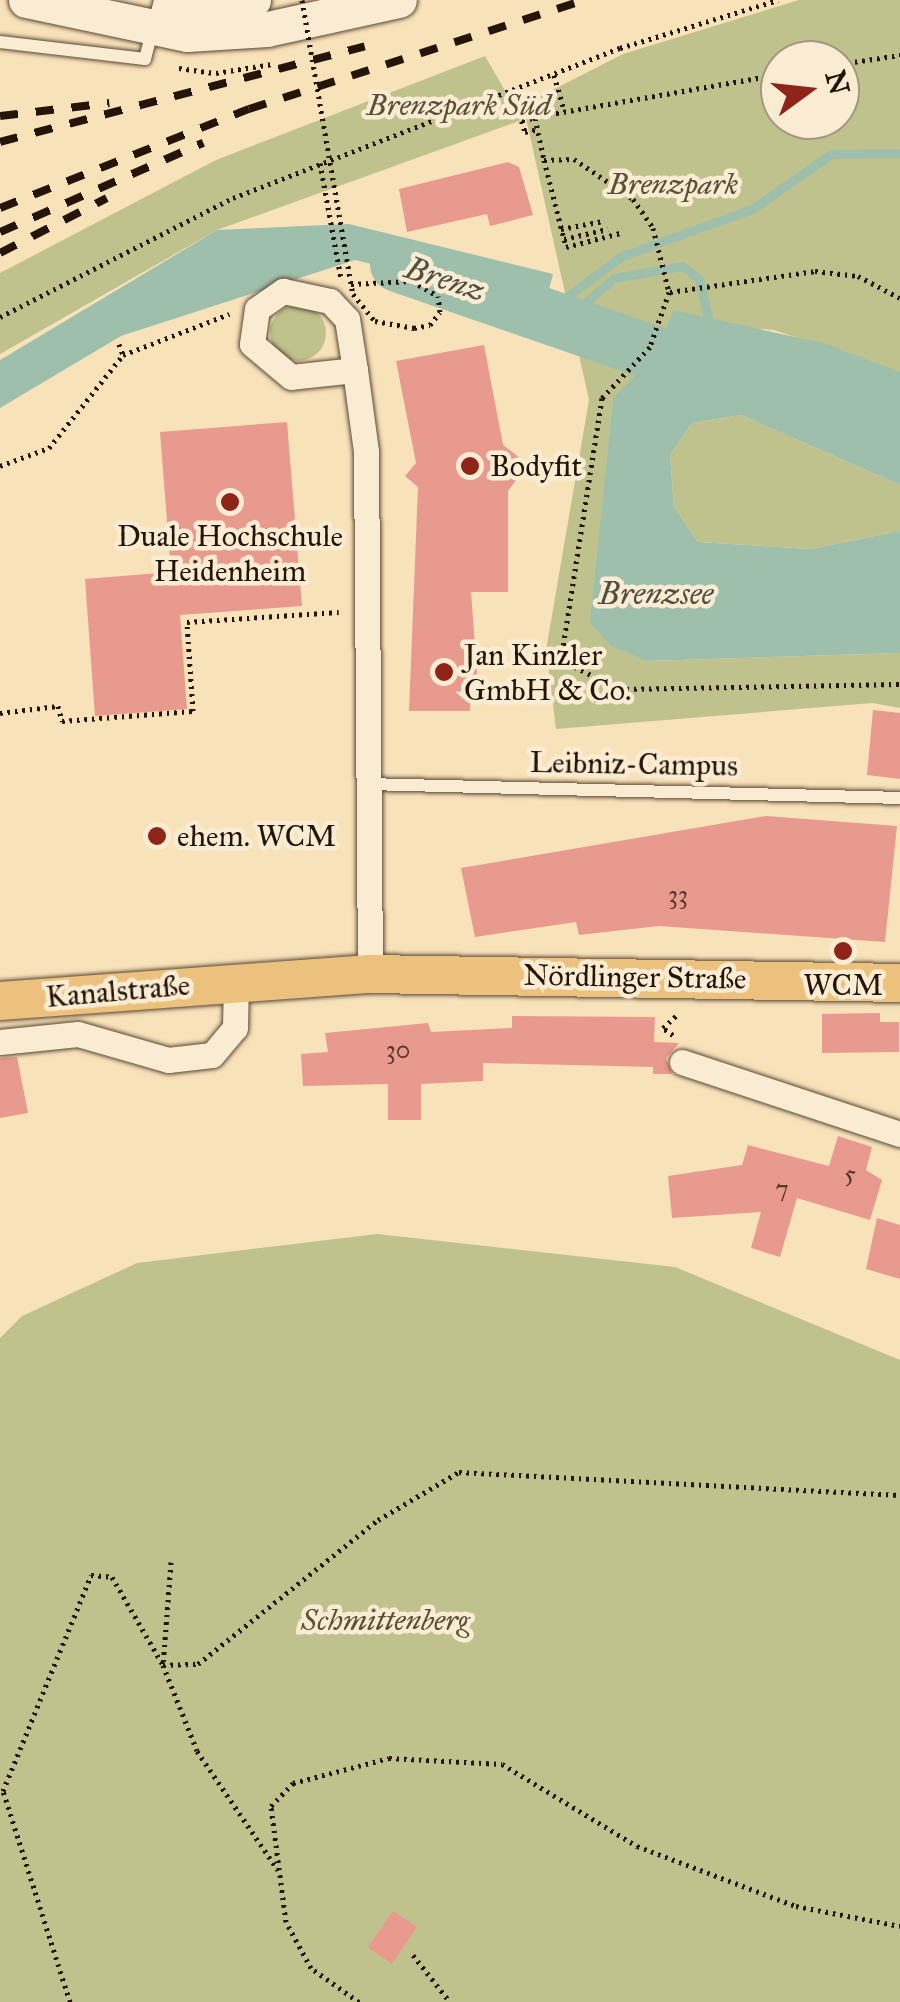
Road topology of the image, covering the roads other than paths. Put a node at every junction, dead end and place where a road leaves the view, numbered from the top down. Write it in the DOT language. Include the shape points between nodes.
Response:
graph roads {
  1 [pos="26,0"];
  2 [pos="173,0"];
  3 [pos="253,0"];
  4 [pos="379,3"];
  5 [pos="156,15"];
  6 [pos="0,42"];
  7 [pos="340,276"];
  8 [pos="346,319"];
  9 [pos="355,370"];
  10 [pos="367,784"];
  11 [pos="900,798"];
  12 [pos="370,974"];
  13 [pos="236,982"];
  14 [pos="900,984"];
  15 [pos="0,1001"];
  16 [pos="0,1042"];
  17 [pos="684,1053"];
  18 [pos="900,1134"];
  1 -- 5 [label="street"];
  2 -- 3 [label="street"];
  4 -- 5 [label="street" via="267,29"];
  5 -- 6 [label="lane" via="145,59"];
  7 -- 8 [label="street"];
  8 -- 9 [label="street"];
  8 -- 9 [label="street" via="330,301 283,291 256,310 252,344 291,377"];
  9 -- 10 [label="street" via="366,450"];
  10 -- 11 [label="lane, Leibniz-Campus"];
  10 -- 12 [label="street"];
  12 -- 13 [label="main road, Kanalstraße"];
  12 -- 14 [label="main road, Nördlinger Straße"];
  13 -- 15 [label="main road, Kanalstraße"];
  13 -- 16 [label="street, Kanalstraße" via="234,1028 212,1055 168,1060 78,1034"];
  17 -- 18 [label="street"];
}
